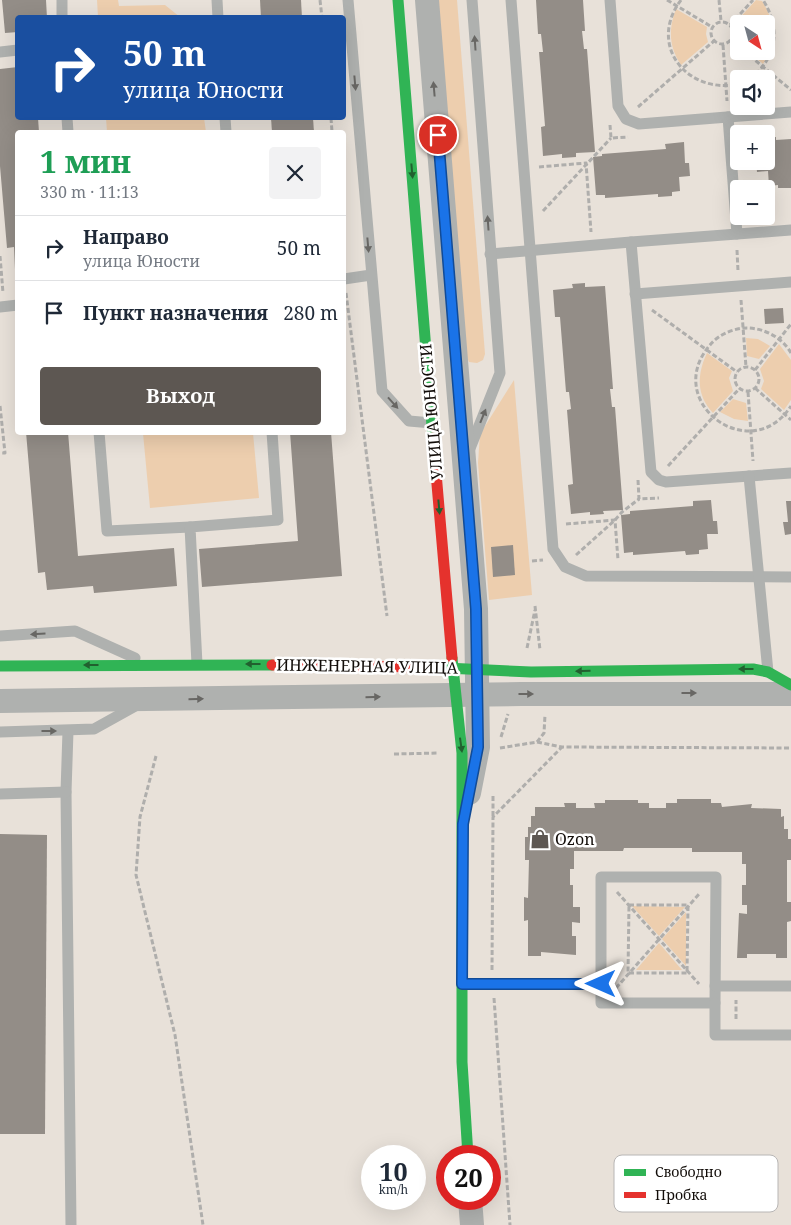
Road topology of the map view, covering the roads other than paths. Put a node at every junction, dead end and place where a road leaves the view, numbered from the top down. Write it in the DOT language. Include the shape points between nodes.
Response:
graph roads {
  1 [pos="62,0"];
  2 [pos="217,0"];
  3 [pos="348,0"];
  4 [pos="398,0"];
  5 [pos="427,0"];
  6 [pos="472,0"];
  7 [pos="511,0"];
  8 [pos="610,0"];
  9 [pos="62,15"];
  10 [pos="218,15"];
  11 [pos="15,50"];
  12 [pos="0,52"];
  13 [pos="791,112"];
  14 [pos="728,117"];
  15 [pos="791,230"];
  16 [pos="737,234"];
  17 [pos="631,242"];
  18 [pos="530,250"];
  19 [pos="490,254"];
  20 [pos="371,275"];
  21 [pos="346,279"];
  22 [pos="791,282"];
  23 [pos="635,296"];
  24 [pos="15,305"];
  25 [pos="2,307"];
  26 [pos="432,423"];
  27 [pos="99,435"];
  28 [pos="272,435"];
  29 [pos="464,462"];
  30 [pos="791,472"];
  31 [pos="751,476"];
  32 [pos="190,526"];
  33 [pos="759,577"];
  34 [pos="791,577"];
  35 [pos="0,636"];
  36 [pos="197,664"];
  37 [pos="150,665"];
  38 [pos="0,666"];
  39 [pos="453,668"];
  40 [pos="477,670"];
  41 [pos="768,672"];
  42 [pos="791,685"];
  43 [pos="791,694"];
  44 [pos="467,696"];
  45 [pos="147,700"];
  46 [pos="0,701"];
  47 [pos="68,731"];
  48 [pos="0,732"];
  49 [pos="66,792"];
  50 [pos="0,794"];
  51 [pos="463,824"];
  52 [pos="462,984"];
  53 [pos="601,984"];
  54 [pos="715,986"];
  55 [pos="791,986"];
  56 [pos="715,1003"];
  57 [pos="791,1035"];
  58 [pos="467,1145"];
  59 [pos="471,1210"];
  60 [pos="71,1225"];
  61 [pos="472,1225"];
  1 -- 9 [label="lane"];
  2 -- 10 [label="lane"];
  3 -- 20 [label="lane, one-way"];
  4 -- 26 [label="street, УЛИЦА ЮНОСТИ, one-way"];
  29 -- 5 [label="street, УЛИЦА ЮНОСТИ, one-way"];
  19 -- 6 [label="lane, one-way"];
  7 -- 18 [label="lane"];
  8 -- 14 [label="lane" via="618,106 626,119 639,124"];
  11 -- 12 [label="lane"];
  13 -- 14 [label="lane"];
  14 -- 16 [label="lane"];
  15 -- 16 [label="lane"];
  16 -- 17 [label="lane"];
  17 -- 18 [label="lane"];
  17 -- 23 [label="lane"];
  18 -- 19 [label="lane"];
  18 -- 33 [label="lane" via="553,549 558,558 566,567 586,576"];
  29 -- 19 [label="lane, one-way" via="500,373"];
  20 -- 21 [label="lane"];
  20 -- 26 [label="lane, one-way" via="382,391 409,421"];
  22 -- 23 [label="lane"];
  23 -- 31 [label="lane" via="648,466 657,479 666,482"];
  24 -- 25 [label="lane"];
  26 -- 39 [label="street, УЛИЦА ЮНОСТИ, one-way"];
  27 -- 32 [label="lane" via="107,531"];
  28 -- 32 [label="lane" via="278,520"];
  29 -- 40 [label="street, УЛИЦА ЮНОСТИ" via="476,609"];
  30 -- 31 [label="lane"];
  31 -- 33 [label="lane"];
  32 -- 36 [label="lane"];
  33 -- 34 [label="lane"];
  33 -- 41 [label="lane"];
  37 -- 35 [label="lane, one-way" via="75,631"];
  36 -- 37 [label="street, ИНЖЕНЕРНАЯ УЛИЦА"];
  39 -- 36 [label="street, ИНЖЕНЕРНАЯ УЛИЦА, one-way" via="390,664"];
  37 -- 38 [label="street, ИНЖЕНЕРНАЯ УЛИЦА, one-way"];
  39 -- 40 [label="street, ИНЖЕНЕРНАЯ УЛИЦА"];
  39 -- 44 [label="street, УЛИЦА ЮНОСТИ"];
  41 -- 40 [label="street, ИНЖЕНЕРНАЯ УЛИЦА, one-way" via="753,669"];
  40 -- 44 [label="street, УЛИЦА ЮНОСТИ"];
  41 -- 42 [label="street, ИНЖЕНЕРНАЯ УЛИЦА"];
  44 -- 43 [label="street, ИНЖЕНЕРНАЯ УЛИЦА, one-way"];
  45 -- 44 [label="street, ИНЖЕНЕРНАЯ УЛИЦА, one-way"];
  44 -- 51 [label="street, УЛИЦА ЮНОСТИ" via="470,752"];
  45 -- 46 [label="street, ИНЖЕНЕРНАЯ УЛИЦА"];
  45 -- 47 [label="lane" via="94,729"];
  48 -- 47 [label="lane, one-way"];
  47 -- 49 [label="lane"];
  49 -- 50 [label="lane"];
  49 -- 60 [label="lane"];
  51 -- 52 [label="street, УЛИЦА ЮНОСТИ"];
  52 -- 53 [label="lane"];
  52 -- 58 [label="street, УЛИЦА ЮНОСТИ" via="462,1062"];
  53 -- 54 [label="lane" via="602,877 716,877"];
  53 -- 56 [label="lane" via="601,1003"];
  54 -- 55 [label="lane"];
  54 -- 56 [label="lane"];
  56 -- 57 [label="lane" via="715,1035"];
  59 -- 61 [label="street"];
}
